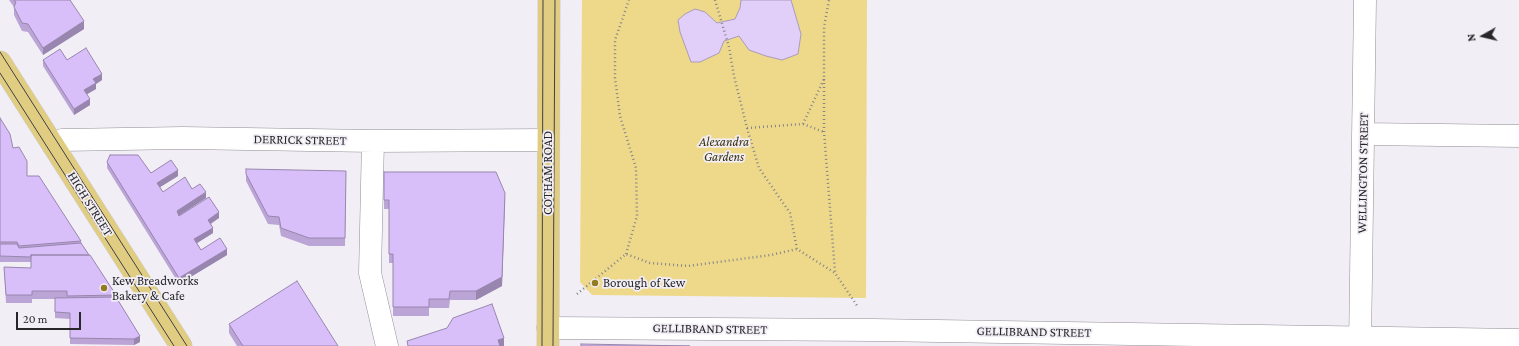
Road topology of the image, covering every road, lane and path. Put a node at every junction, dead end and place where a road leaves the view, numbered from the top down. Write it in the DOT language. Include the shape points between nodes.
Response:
graph roads {
  1 [pos="549,0"];
  2 [pos="629,0"];
  3 [pos="715,0"];
  4 [pos="829,0"];
  5 [pos="1365,0"];
  6 [pos="0,62"];
  7 [pos="824,80"];
  8 [pos="803,124"];
  9 [pos="747,128"];
  10 [pos="824,132"];
  11 [pos="1363,134"];
  12 [pos="1519,136"];
  13 [pos="548,140"];
  14 [pos="373,141"];
  15 [pos="52,145"];
  16 [pos="797,249"];
  17 [pos="626,254"];
  18 [pos="835,272"];
  19 [pos="577,294"];
  20 [pos="874,330"];
  21 [pos="548,337"];
  22 [pos="1176,340"];
  23 [pos="1519,340"];
  24 [pos="1360,342"];
  25 [pos="181,346"];
  26 [pos="387,346"];
  1 -- 13 [label="main road, COTHAM ROAD"];
  2 -- 17 [label="path" via="615,40 615,78 620,116 636,168 637,216"];
  3 -- 9 [label="path" via="729,47"];
  4 -- 7 [label="path" via="824,27"];
  5 -- 11 [label="street, WELLINGTON STREET"];
  6 -- 15 [label="main road, HIGH STREET"];
  7 -- 8 [label="path"];
  7 -- 10 [label="path"];
  8 -- 9 [label="path"];
  8 -- 10 [label="path"];
  9 -- 16 [label="path" via="759,168 790,213"];
  10 -- 18 [label="path"];
  11 -- 12 [label="street"];
  11 -- 24 [label="street, WELLINGTON STREET"];
  13 -- 14 [label="street, DERRICK STREET"];
  13 -- 21 [label="main road, COTHAM ROAD"];
  14 -- 15 [label="street, DERRICK STREET" via="123,139 62,140"];
  14 -- 26 [label="street" via="370,273"];
  15 -- 25 [label="main road, HIGH STREET"];
  16 -- 17 [label="path" via="688,266 650,263"];
  16 -- 18 [label="path"];
  17 -- 19 [label="path"];
  18 -- 20 [label="path"];
  20 -- 21 [label="street, GELLIBRAND STREET"];
  20 -- 22 [label="street, GELLIBRAND STREET"];
  22 -- 24 [label="street, GELLIBRAND STREET"];
  23 -- 24 [label="street, GELLIBRAND STREET"];
}
